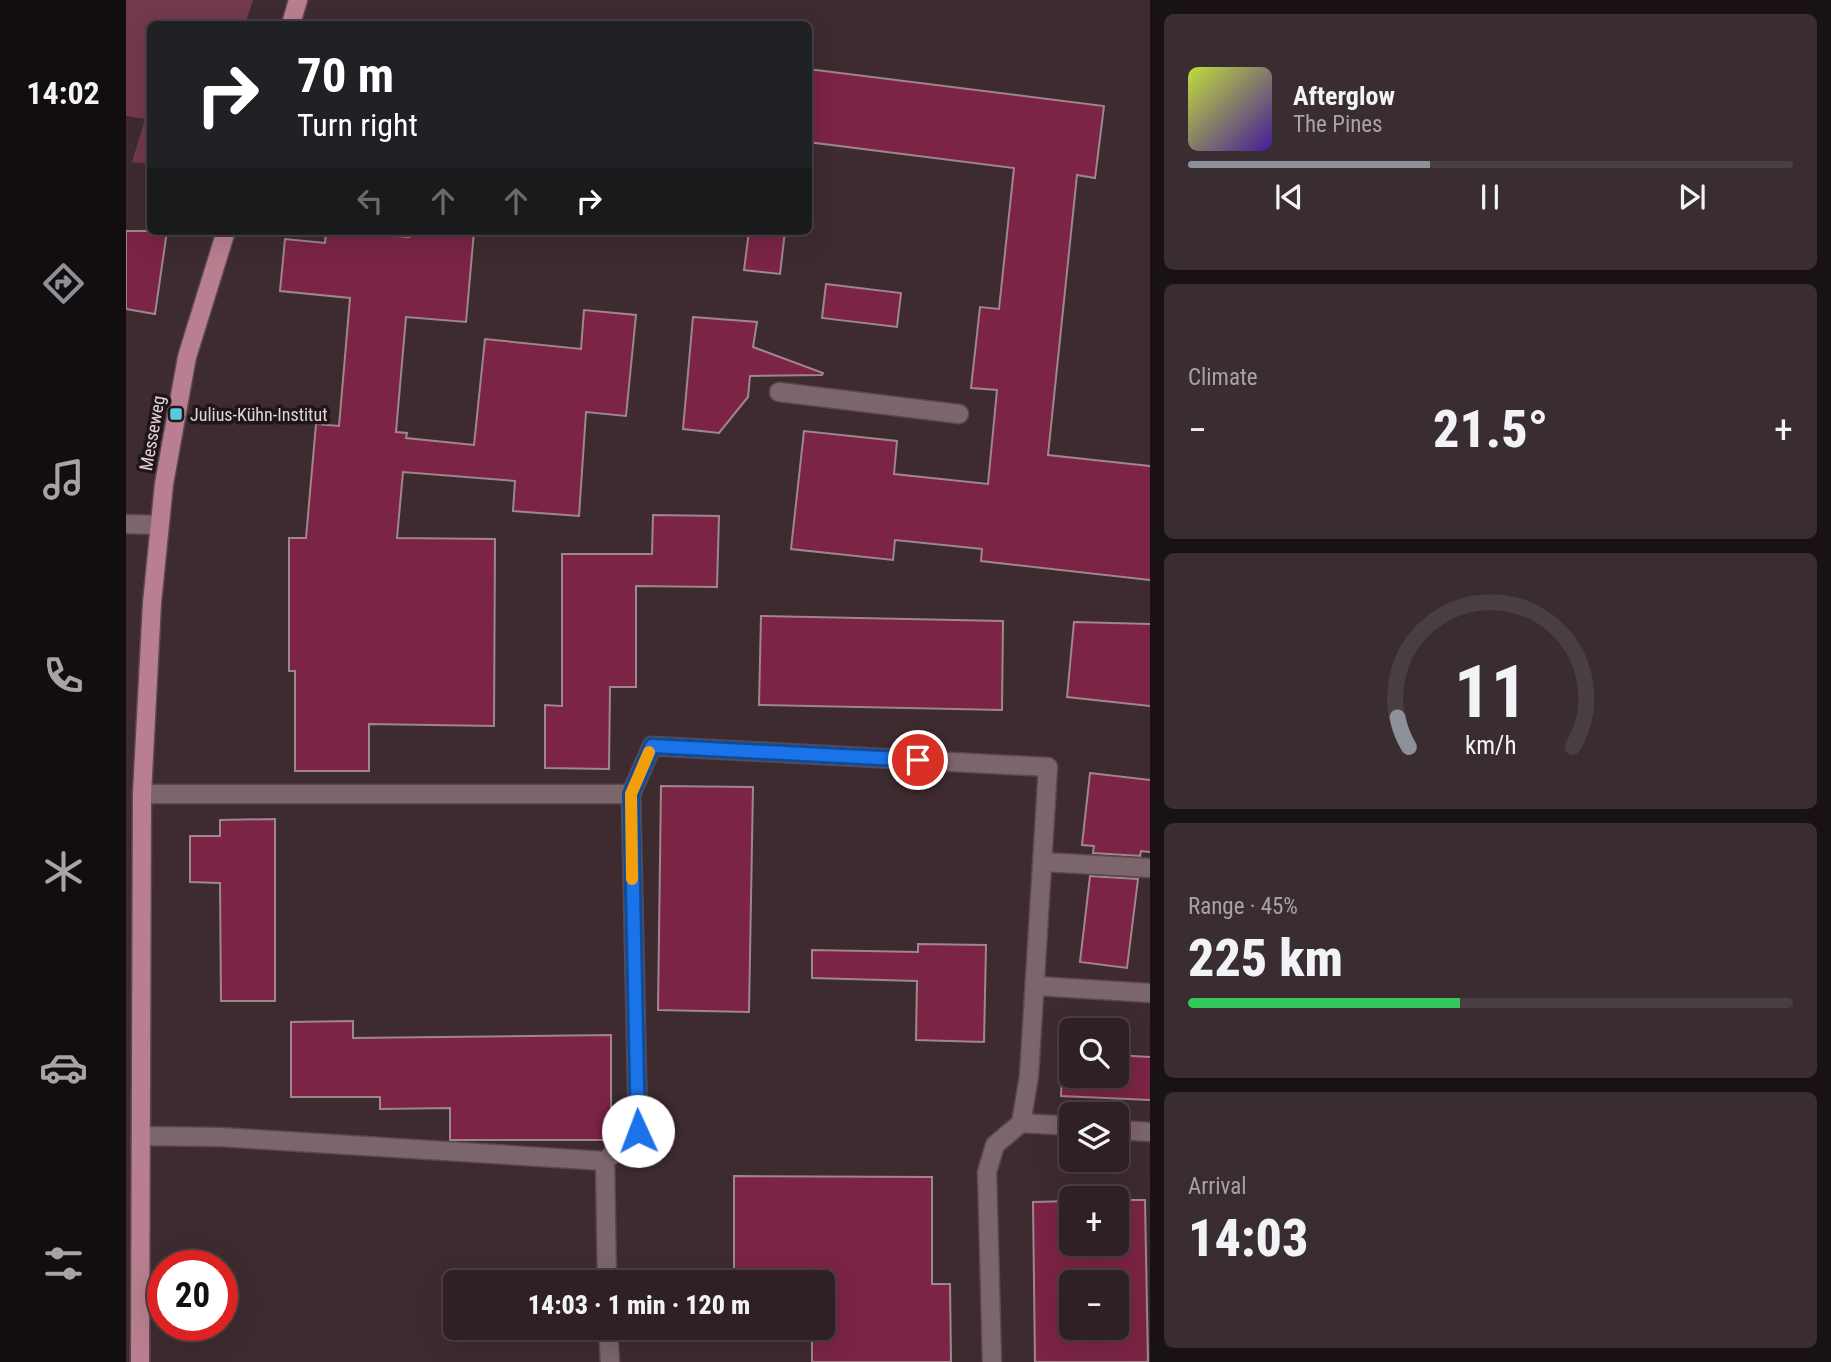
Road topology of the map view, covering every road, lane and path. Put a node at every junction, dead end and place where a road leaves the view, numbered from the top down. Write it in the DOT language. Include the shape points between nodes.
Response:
graph roads {
  1 [pos="298,0"];
  2 [pos="291,21"];
  3 [pos="225,235"];
  4 [pos="779,393"];
  5 [pos="959,414"];
  6 [pos="126,524"];
  7 [pos="159,525"];
  8 [pos="142,794"];
  9 [pos="631,794"];
  10 [pos="1043,862"];
  11 [pos="1150,868"];
  12 [pos="1037,986"];
  13 [pos="1150,993"];
  14 [pos="1021,1123"];
  15 [pos="1059,1125"];
  16 [pos="1129,1131"];
  17 [pos="1150,1132"];
  18 [pos="141,1136"];
  19 [pos="605,1161"];
  20 [pos="607,1270"];
  21 [pos="609,1340"];
  22 [pos="139,1362"];
  23 [pos="610,1362"];
  24 [pos="992,1362"];
  1 -- 2 [label="main road"];
  3 -- 7 [label="main road, Messeweg" via="187,357"];
  4 -- 5 [label="street"];
  6 -- 7 [label="street"];
  7 -- 8 [label="main road, Messeweg"];
  8 -- 9 [label="street"];
  8 -- 18 [label="main road, Messeweg"];
  9 -- 10 [label="street" via="652,746 1048,767"];
  9 -- 19 [label="street" via="638,1131"];
  10 -- 11 [label="street"];
  10 -- 12 [label="street"];
  12 -- 13 [label="street"];
  12 -- 14 [label="street"];
  14 -- 15 [label="street"];
  14 -- 24 [label="street" via="995,1145 987,1172"];
  16 -- 17 [label="street"];
  18 -- 19 [label="street"];
  18 -- 22 [label="main road, Messeweg"];
  19 -- 20 [label="street"];
  21 -- 23 [label="street"];
}
